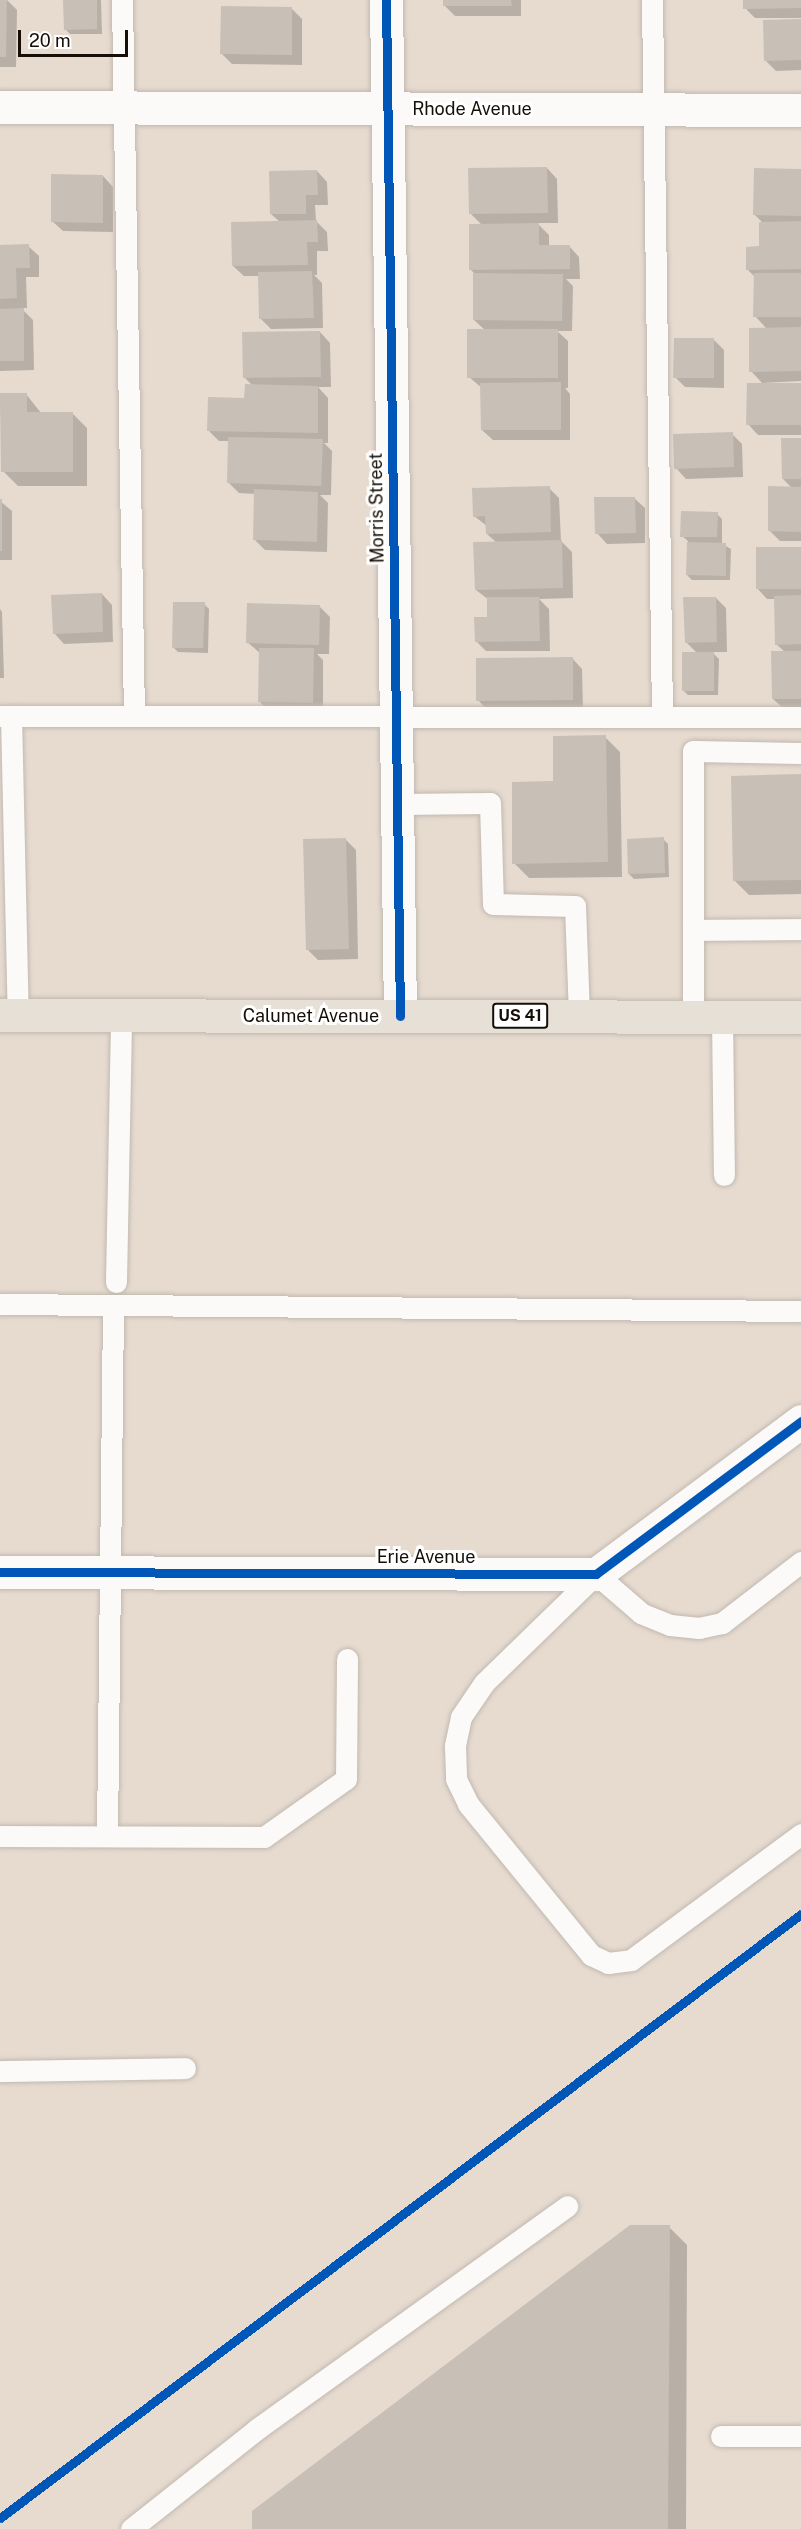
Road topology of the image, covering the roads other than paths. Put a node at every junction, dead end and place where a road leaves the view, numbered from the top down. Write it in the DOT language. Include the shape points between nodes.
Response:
graph roads {
  1 [pos="122,0"];
  2 [pos="386,0"];
  3 [pos="652,0"];
  4 [pos="0,107"];
  5 [pos="123,108"];
  6 [pos="387,108"];
  7 [pos="654,109"];
  8 [pos="801,110"];
  9 [pos="6,716"];
  10 [pos="134,716"];
  11 [pos="396,716"];
  12 [pos="662,717"];
  13 [pos="801,717"];
  14 [pos="801,753"];
  15 [pos="397,804"];
  16 [pos="8,917"];
  17 [pos="801,929"];
  18 [pos="693,930"];
  19 [pos="9,1015"];
  20 [pos="121,1016"];
  21 [pos="400,1016"];
  22 [pos="579,1016"];
  23 [pos="707,1017"];
  24 [pos="801,1017"];
  25 [pos="724,1174"];
  26 [pos="116,1282"];
  27 [pos="0,1304"];
  28 [pos="113,1305"];
  29 [pos="801,1311"];
  30 [pos="801,1421"];
  31 [pos="801,1562"];
  32 [pos="0,1572"];
  33 [pos="110,1572"];
  34 [pos="596,1574"];
  35 [pos="348,1659"];
  36 [pos="801,1834"];
  37 [pos="0,1836"];
  38 [pos="107,1836"];
  39 [pos="185,2068"];
  40 [pos="0,2071"];
  41 [pos="567,2206"];
  42 [pos="721,2436"];
  43 [pos="801,2436"];
  44 [pos="131,2529"];
  1 -- 5 [label="lane"];
  2 -- 6 [label="street, Morris Street"];
  3 -- 7 [label="lane"];
  4 -- 5 [label="street, Rhode Avenue"];
  5 -- 6 [label="street, Rhode Avenue"];
  5 -- 10 [label="lane"];
  6 -- 7 [label="street, Rhode Avenue"];
  6 -- 11 [label="street, Morris Street"];
  7 -- 8 [label="street, Rhode Avenue"];
  7 -- 12 [label="lane"];
  9 -- 10 [label="lane"];
  9 -- 16 [label="lane"];
  10 -- 11 [label="lane"];
  11 -- 12 [label="lane"];
  11 -- 15 [label="street, Morris Street"];
  12 -- 13 [label="lane"];
  14 -- 18 [label="lane" via="693,751"];
  15 -- 21 [label="street, Morris Street"];
  15 -- 22 [label="lane" via="490,803 493,904 575,906"];
  16 -- 19 [label="lane"];
  17 -- 18 [label="lane"];
  18 -- 23 [label="lane"];
  19 -- 20 [label="main road, Calumet Avenue / US 41"];
  20 -- 21 [label="main road, Calumet Avenue / US 41"];
  20 -- 26 [label="lane"];
  21 -- 22 [label="main road, Calumet Avenue / US 41"];
  22 -- 23 [label="main road, Calumet Avenue / US 41"];
  23 -- 24 [label="main road, Calumet Avenue / US 41"];
  23 -- 25 [label="lane"];
  27 -- 28 [label="lane"];
  28 -- 29 [label="lane"];
  28 -- 33 [label="lane"];
  30 -- 34 [label="street"];
  31 -- 34 [label="lane" via="722,1623 699,1628 670,1625 640,1613"];
  32 -- 33 [label="street, Erie Avenue"];
  33 -- 34 [label="street, Erie Avenue"];
  33 -- 38 [label="lane"];
  34 -- 36 [label="lane" via="484,1683 461,1717 455,1746 456,1779 468,1804 591,1955 608,1963 632,1960"];
  35 -- 38 [label="lane" via="346,1779 264,1837"];
  37 -- 38 [label="lane"];
  39 -- 40 [label="lane"];
  41 -- 44 [label="lane" via="257,2429"];
  42 -- 43 [label="lane"];
}
